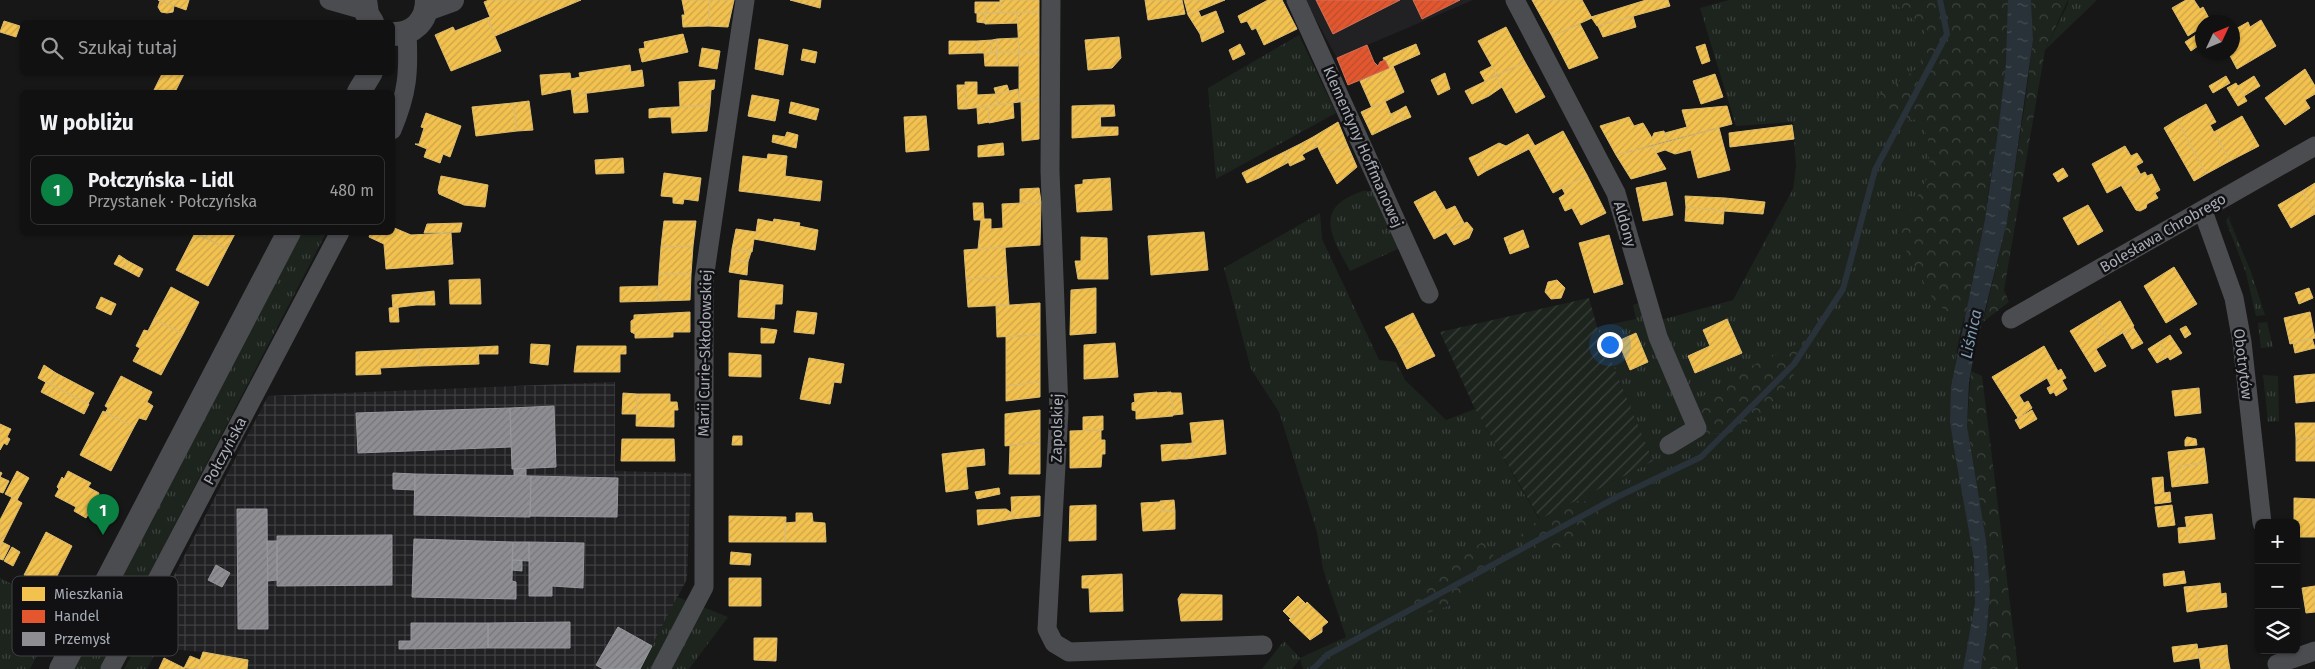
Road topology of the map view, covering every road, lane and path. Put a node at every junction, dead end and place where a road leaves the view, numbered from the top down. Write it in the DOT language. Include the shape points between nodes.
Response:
graph roads {
  1 [pos="329,0"];
  2 [pos="452,0"];
  3 [pos="745,0"];
  4 [pos="1051,0"];
  5 [pos="1296,0"];
  6 [pos="1515,0"];
  7 [pos="427,4"];
  8 [pos="367,10"];
  9 [pos="396,34"];
  10 [pos="362,75"];
  11 [pos="369,75"];
  12 [pos="358,90"];
  13 [pos="359,90"];
  14 [pos="395,122"];
  15 [pos="2315,146"];
  16 [pos="2203,211"];
  17 [pos="287,235"];
  18 [pos="338,235"];
  19 [pos="1429,294"];
  20 [pos="2011,319"];
  21 [pos="1669,445"];
  22 [pos="2262,519"];
  23 [pos="110,576"];
  24 [pos="159,576"];
  25 [pos="1263,645"];
  26 [pos="2315,652"];
  27 [pos="68,656"];
  28 [pos="117,656"];
  29 [pos="2277,661"];
  30 [pos="61,669"];
  31 [pos="110,669"];
  32 [pos="661,669"];
  1 -- 8 [label="street"];
  2 -- 7 [label="street"];
  3 -- 32 [label="street, Marii Curie-Skłodowskiej" via="704,279 704,587"];
  4 -- 25 [label="street, Zapolskiej" via="1050,171 1059,410 1047,629 1054,642 1069,652"];
  5 -- 19 [label="street, Klementyny Hoffmanowej"];
  6 -- 21 [label="street, Aldony" via="1616,193 1658,337 1697,428"];
  7 -- 9 [label="street" via="423,19 416,27"];
  9 -- 14 [label="street" via="409,58 407,88"];
  10 -- 12 [label="street"];
  11 -- 13 [label="street"];
  15 -- 16 [label="street, Bolesława Chrobrego"];
  16 -- 20 [label="street, Bolesława Chrobrego"];
  16 -- 22 [label="street, Obotrytów" via="2234,298"];
  17 -- 23 [label="street"];
  18 -- 24 [label="street, Połczyńska"];
  26 -- 29 [label="street"];
  27 -- 30 [label="street"];
  28 -- 31 [label="street, Połczyńska"];
}
